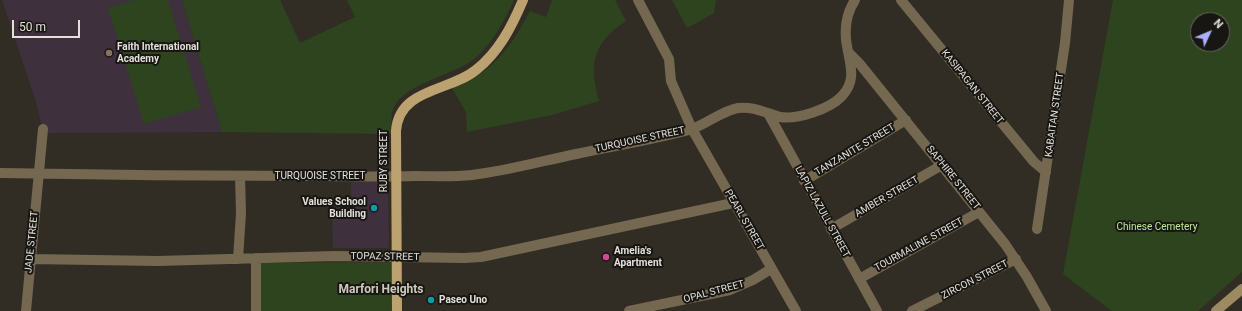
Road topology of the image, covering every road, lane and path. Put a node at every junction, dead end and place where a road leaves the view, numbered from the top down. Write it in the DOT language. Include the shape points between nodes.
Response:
graph roads {
  1 [pos="523,0"];
  2 [pos="638,0"];
  3 [pos="854,0"];
  4 [pos="901,0"];
  5 [pos="1069,0"];
  6 [pos="848,53"];
  7 [pos="768,113"];
  8 [pos="906,120"];
  9 [pos="43,129"];
  10 [pos="692,129"];
  11 [pos="942,165"];
  12 [pos="1046,172"];
  13 [pos="0,173"];
  14 [pos="39,174"];
  15 [pos="240,176"];
  16 [pos="396,176"];
  17 [pos="804,181"];
  18 [pos="733,203"];
  19 [pos="980,212"];
  20 [pos="831,229"];
  21 [pos="1037,229"];
  22 [pos="397,256"];
  23 [pos="256,258"];
  24 [pos="30,259"];
  25 [pos="238,259"];
  26 [pos="1016,259"];
  27 [pos="771,269"];
  28 [pos="859,279"];
  29 [pos="1242,289"];
  30 [pos="26,311"];
  31 [pos="256,311"];
  32 [pos="397,311"];
  33 [pos="629,311"];
  34 [pos="796,311"];
  35 [pos="877,311"];
  36 [pos="912,311"];
  37 [pos="1046,311"];
  38 [pos="1216,311"];
  1 -- 16 [label="main road, RUBY STREET" via="503,40 485,62 464,78 424,93 406,105 397,124"];
  2 -- 10 [label="street, PEARL STREET" via="669,59 670,81"];
  3 -- 6 [label="street, TURQUOISE STREET" via="846,24"];
  4 -- 12 [label="street, KASIPAGAN STREET" via="1034,162"];
  5 -- 12 [label="street, KABAITAN STREET"];
  6 -- 7 [label="street, TURQUOISE STREET" via="852,66 850,83 835,102 797,117 788,118"];
  6 -- 8 [label="street, SAPHIRE STREET" via="860,63"];
  7 -- 10 [label="street, TURQUOISE STREET" via="739,108"];
  7 -- 17 [label="street, LAPIZ LAZULL STREET"];
  8 -- 11 [label="street, SAPHIRE STREET"];
  8 -- 17 [label="street, TANZANITE STREET"];
  9 -- 14 [label="street, JADE STREET"];
  10 -- 16 [label="street, TURQUOISE STREET" via="483,173 456,176"];
  10 -- 18 [label="street, PEARL STREET"];
  11 -- 19 [label="street, SAPHIRE STREET"];
  11 -- 20 [label="street, AMBER STREET"];
  12 -- 21 [label="street, KABAITAN STREET"];
  13 -- 14 [label="street, TURQUOISE STREET"];
  14 -- 15 [label="street, TURQUOISE STREET"];
  14 -- 24 [label="street, JADE STREET"];
  15 -- 16 [label="street, TURQUOISE STREET"];
  15 -- 25 [label="street"];
  16 -- 22 [label="main road, RUBY STREET"];
  17 -- 20 [label="street, LAPIZ LAZULL STREET"];
  18 -- 22 [label="street, TOPAZ STREET" via="482,257"];
  18 -- 27 [label="street, PEARL STREET"];
  19 -- 26 [label="street, SAPHIRE STREET"];
  19 -- 28 [label="street, TOURMALINE STREET"];
  20 -- 28 [label="street, LAPIZ LAZULL STREET"];
  22 -- 23 [label="street, TOPAZ STREET"];
  22 -- 32 [label="main road, RUBY STREET"];
  23 -- 25 [label="street, TOPAZ STREET"];
  23 -- 31 [label="street"];
  24 -- 25 [label="street, TOPAZ STREET"];
  24 -- 30 [label="street, JADE STREET"];
  26 -- 36 [label="street, ZIRCON STREET"];
  26 -- 37 [label="street, SAPHIRE STREET"];
  27 -- 33 [label="street, OPAL STREET" via="730,290"];
  27 -- 34 [label="street, PEARL STREET"];
  28 -- 35 [label="street, LAPIZ LAZULL STREET"];
  29 -- 38 [label="main road"];
}
